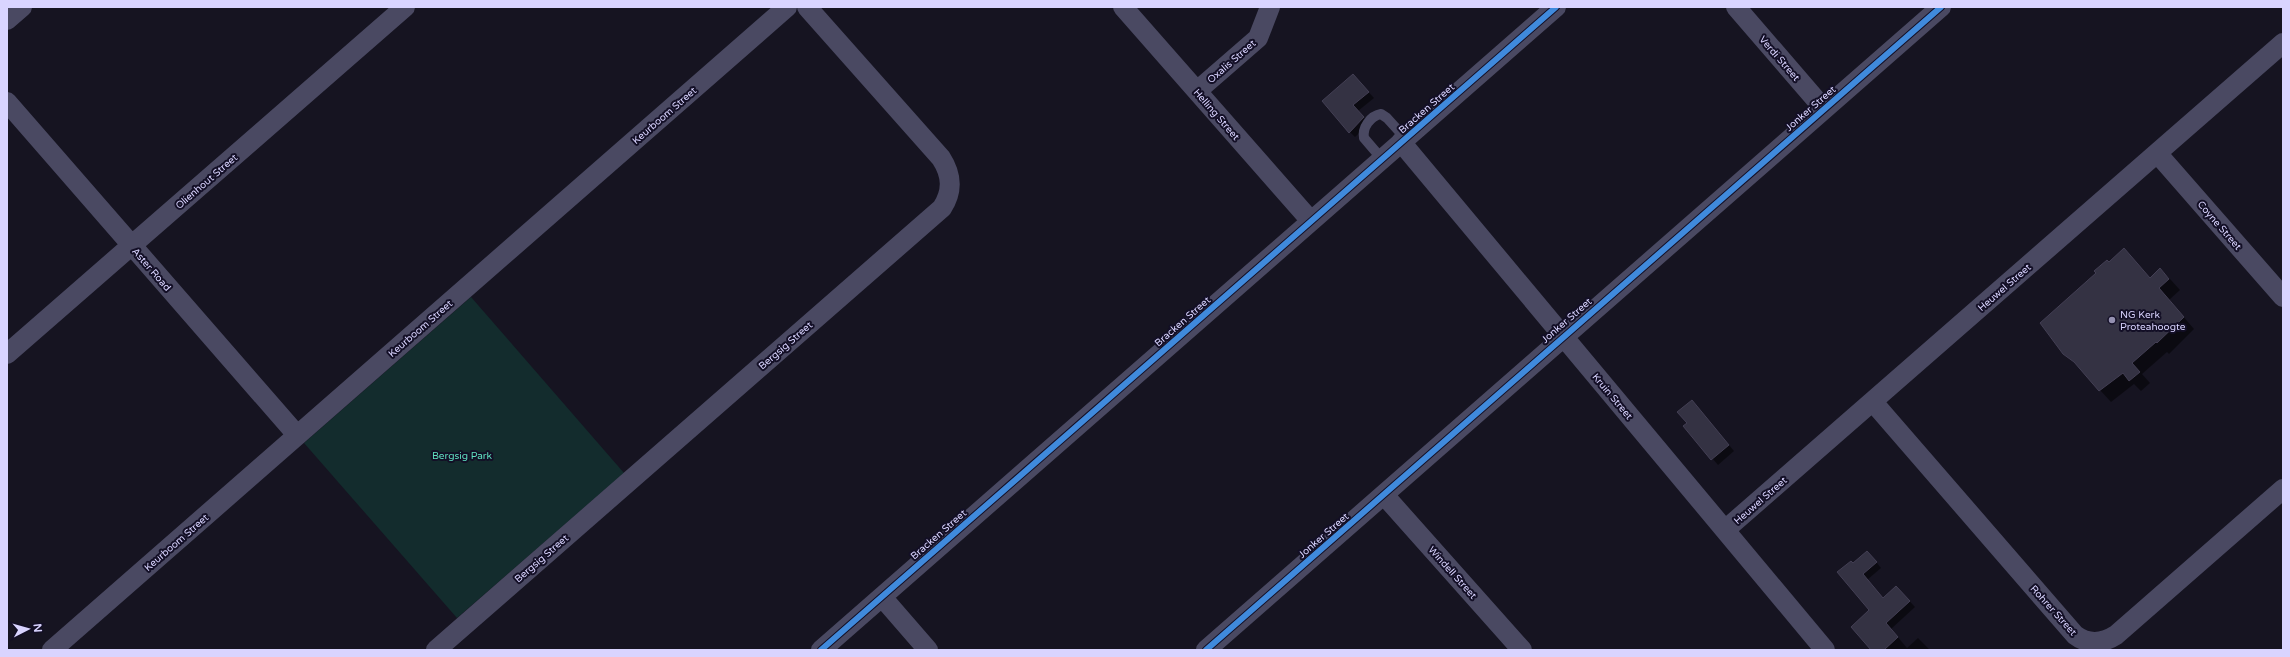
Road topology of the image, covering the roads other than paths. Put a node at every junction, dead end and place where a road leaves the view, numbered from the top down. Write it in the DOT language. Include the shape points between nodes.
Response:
graph roads {
  1 [pos="22,7"];
  2 [pos="405,7"];
  3 [pos="787,7"];
  4 [pos="807,7"];
  5 [pos="1123,7"];
  6 [pos="1270,7"];
  7 [pos="1556,7"];
  8 [pos="1736,7"];
  9 [pos="1941,7"];
  10 [pos="7,20"];
  11 [pos="2283,43"];
  12 [pos="1197,91"];
  13 [pos="7,102"];
  14 [pos="1824,109"];
  15 [pos="1404,140"];
  16 [pos="2157,153"];
  17 [pos="1382,159"];
  18 [pos="1311,222"];
  19 [pos="132,245"];
  20 [pos="2283,297"];
  21 [pos="1563,336"];
  22 [pos="7,354"];
  23 [pos="1873,402"];
  24 [pos="297,435"];
  25 [pos="2283,489"];
  26 [pos="1384,495"];
  27 [pos="1725,530"];
  28 [pos="882,597"];
  29 [pos="1218,646"];
  30 [pos="52,650"];
  31 [pos="436,650"];
  32 [pos="821,650"];
  33 [pos="928,650"];
  34 [pos="1522,650"];
  35 [pos="1825,650"];
  1 -- 10 [label="street"];
  2 -- 19 [label="street, Olienhout Street"];
  3 -- 24 [label="street, Keurboom Street"];
  4 -- 31 [label="street, Bergsig Street" via="941,158 950,180 946,202"];
  5 -- 12 [label="street, Helling Street"];
  6 -- 12 [label="street, Oxalis Street" via="1258,38"];
  7 -- 15 [label="street, Bracken Street"];
  8 -- 14 [label="street, Verdi Street"];
  9 -- 14 [label="street, Jonker Street"];
  11 -- 16 [label="street, Heuwel Street"];
  12 -- 18 [label="street, Helling Street"];
  13 -- 19 [label="street, Aster Road"];
  14 -- 21 [label="street, Jonker Street"];
  15 -- 17 [label="street, Bracken Street"];
  15 -- 17 [label="lane" via="1387,118 1377,115 1366,125 1363,134"];
  15 -- 21 [label="street, Kruin Street"];
  16 -- 20 [label="street, Coyne Street"];
  16 -- 23 [label="street, Heuwel Street"];
  17 -- 18 [label="street, Bracken Street"];
  18 -- 28 [label="street, Bracken Street"];
  19 -- 22 [label="street, Olienhout Street"];
  19 -- 24 [label="street, Aster Road"];
  21 -- 26 [label="street, Jonker Street"];
  21 -- 27 [label="street, Kruin Street"];
  23 -- 25 [label="street, Rohrer Street" via="2082,641 2098,642 2116,635"];
  23 -- 27 [label="street, Heuwel Street"];
  24 -- 30 [label="street, Keurboom Street"];
  26 -- 29 [label="street, Jonker Street"];
  26 -- 34 [label="street, Windell Street"];
  27 -- 35 [label="street, Kruin Street"];
  28 -- 32 [label="street, Bracken Street"];
  28 -- 33 [label="street"];
}
